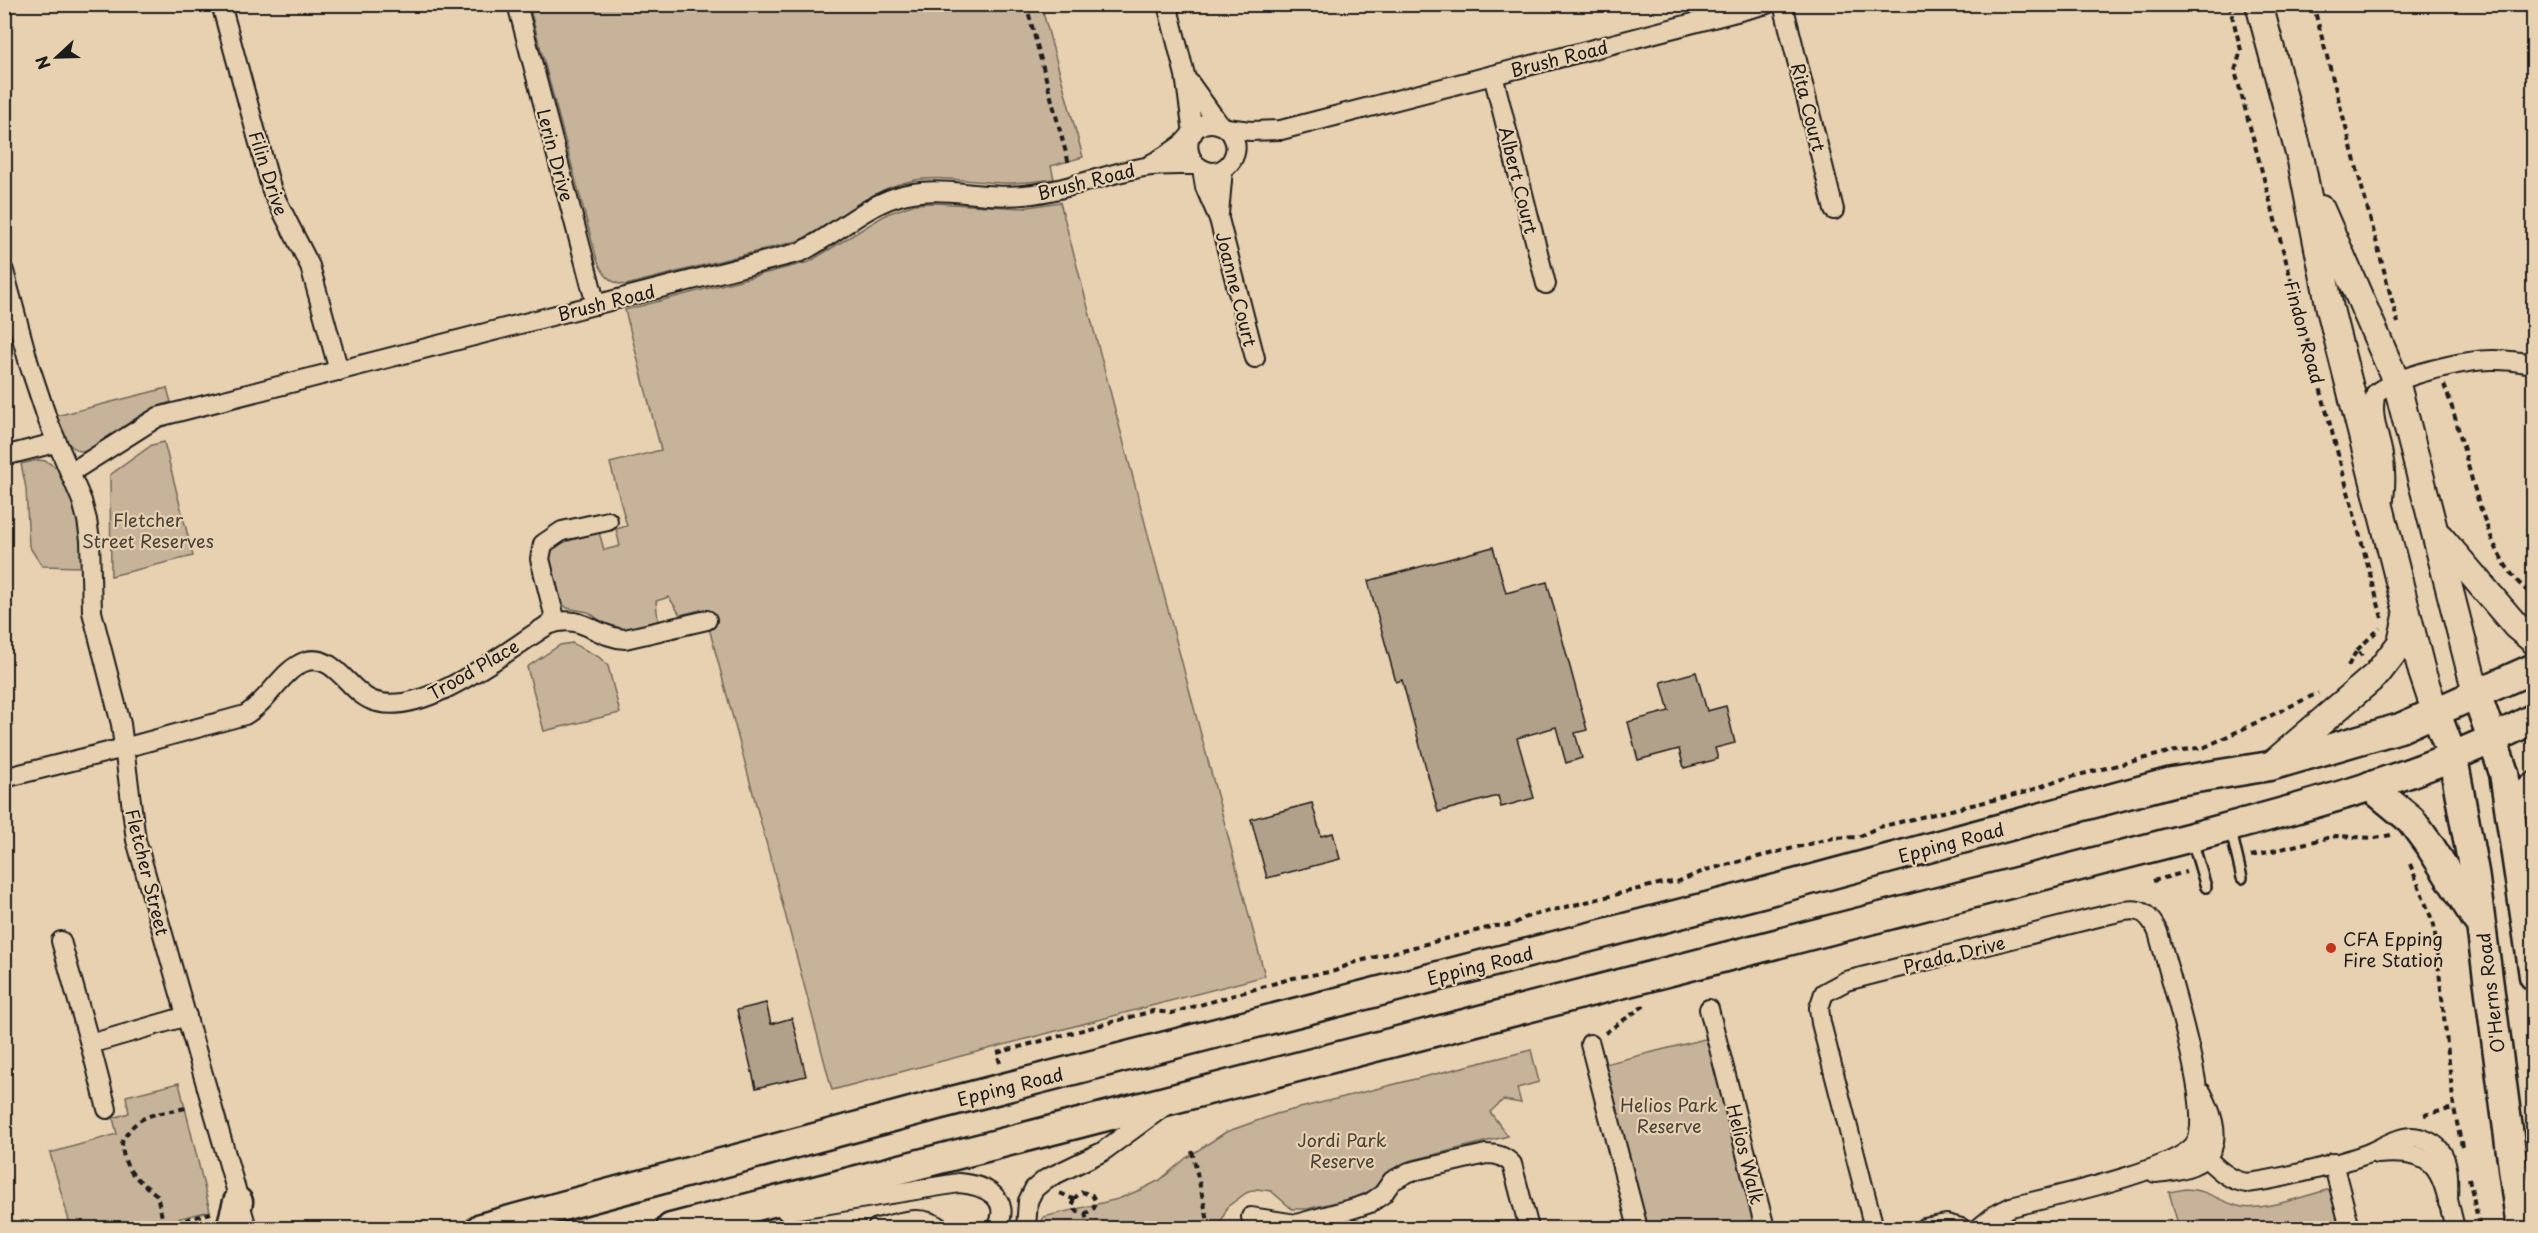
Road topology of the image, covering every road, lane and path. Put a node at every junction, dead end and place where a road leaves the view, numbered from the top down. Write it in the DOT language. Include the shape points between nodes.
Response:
graph roads {
  1 [pos="221,4"];
  2 [pos="517,4"];
  3 [pos="1026,4"];
  4 [pos="1167,4"];
  5 [pos="1767,4"];
  6 [pos="1783,4"];
  7 [pos="2229,4"];
  8 [pos="2259,4"];
  9 [pos="2313,4"];
  10 [pos="1185,75"];
  11 [pos="1493,75"];
  12 [pos="1223,126"];
  13 [pos="1281,130"];
  14 [pos="1191,136"];
  15 [pos="2301,161"];
  16 [pos="1228,163"];
  17 [pos="1069,164"];
  18 [pos="1146,166"];
  19 [pos="1199,167"];
  20 [pos="1834,210"];
  21 [pos="1219,219"];
  22 [pos="4,271"];
  23 [pos="1546,284"];
  24 [pos="597,305"];
  25 [pos="2401,333"];
  26 [pos="1255,358"];
  27 [pos="2534,364"];
  28 [pos="339,370"];
  29 [pos="2438,370"];
  30 [pos="2396,381"];
  31 [pos="55,443"];
  32 [pos="4,456"];
  33 [pos="70,473"];
  34 [pos="2383,513"];
  35 [pos="608,521"];
  36 [pos="2435,530"];
  37 [pos="2534,596"];
  38 [pos="2408,609"];
  39 [pos="707,620"];
  40 [pos="556,622"];
  41 [pos="2534,641"];
  42 [pos="2356,650"];
  43 [pos="2534,668"];
  44 [pos="2378,674"];
  45 [pos="2344,675"];
  46 [pos="2325,691"];
  47 [pos="2476,693"];
  48 [pos="2436,711"];
  49 [pos="2534,718"];
  50 [pos="2493,739"];
  51 [pos="124,748"];
  52 [pos="2452,758"];
  53 [pos="2270,766"];
  54 [pos="4,778"];
  55 [pos="2370,786"];
  56 [pos="2534,787"];
  57 [pos="2511,808"];
  58 [pos="2411,820"];
  59 [pos="2230,827"];
  60 [pos="2192,837"];
  61 [pos="2238,859"];
  62 [pos="2409,862"];
  63 [pos="2201,870"];
  64 [pos="2242,878"];
  65 [pos="2153,881"];
  66 [pos="2206,887"];
  67 [pos="2482,929"];
  68 [pos="61,941"];
  69 [pos="2534,976"];
  70 [pos="1709,1009"];
  71 [pos="187,1016"];
  72 [pos="90,1044"];
  73 [pos="1590,1044"];
  74 [pos="1006,1087"];
  75 [pos="1173,1100"];
  76 [pos="189,1107"];
  77 [pos="2454,1108"];
  78 [pos="107,1109"];
  79 [pos="2424,1115"];
  80 [pos="1192,1151"];
  81 [pos="2200,1152"];
  82 [pos="2463,1152"];
  83 [pos="2333,1163"];
  84 [pos="2468,1174"];
  85 [pos="1085,1214"];
  86 [pos="235,1215"];
  87 [pos="1251,1217"];
  88 [pos="1208,1221"];
  89 [pos="164,1226"];
  90 [pos="247,1228"];
  91 [pos="481,1228"];
  92 [pos="673,1228"];
  93 [pos="878,1228"];
  94 [pos="940,1228"];
  95 [pos="997,1228"];
  96 [pos="1026,1228"];
  97 [pos="1090,1228"];
  98 [pos="1529,1228"];
  99 [pos="1638,1228"];
  100 [pos="1765,1228"];
  101 [pos="1874,1228"];
  102 [pos="1924,1228"];
  103 [pos="1961,1228"];
  104 [pos="1979,1228"];
  105 [pos="2350,1228"];
  106 [pos="2455,1228"];
  107 [pos="2480,1228"];
  108 [pos="2521,1228"];
  1 -- 28 [label="street, Filin Drive" via="268,181 314,276"];
  2 -- 24 [label="street, Lerin Drive"];
  3 -- 17 [label="path"];
  4 -- 10 [label="street"];
  5 -- 11 [label="street, Brush Road"];
  6 -- 20 [label="street, Rita Court"];
  7 -- 42 [label="path, Findon Road" via="2241,50 2235,71 2383,622"];
  8 -- 15 [label="main road, Findon Road"];
  9 -- 25 [label="path"];
  10 -- 12 [label="street" via="1195,94"];
  10 -- 14 [label="street"];
  11 -- 13 [label="street, Brush Road"];
  11 -- 23 [label="street, Albert Court"];
  12 -- 13 [label="street, Brush Road" via="1251,131"];
  12 -- 14 [label="street" via="1205,124"];
  12 -- 16 [label="street" via="1235,141"];
  13 -- 16 [label="street, Brush Road" via="1254,142"];
  14 -- 18 [label="street, Brush Road"];
  14 -- 19 [label="street" via="1188,153"];
  15 -- 30 [label="main road, Findon Road"];
  15 -- 34 [label="main road, Findon Road" via="2330,309"];
  16 -- 19 [label="street" via="1209,171"];
  16 -- 21 [label="street, Joanne Court"];
  18 -- 19 [label="street, Brush Road"];
  18 -- 24 [label="street, Brush Road" via="1021,196 916,192 874,207 801,252"];
  19 -- 21 [label="street, Joanne Court"];
  21 -- 26 [label="street, Joanne Court"];
  22 -- 31 [label="street, Fletcher Street"];
  24 -- 28 [label="street, Brush Road"];
  27 -- 29 [label="street" via="2497,360"];
  28 -- 33 [label="street, Brush Road" via="158,417"];
  29 -- 30 [label="street"];
  29 -- 37 [label="path" via="2459,426 2489,534 2510,575"];
  30 -- 34 [label="street" via="2376,393 2373,404 2386,482"];
  30 -- 36 [label="main road, Findon Road"];
  31 -- 32 [label="street"];
  31 -- 33 [label="street, Fletcher Street"];
  33 -- 51 [label="street, Fletcher Street" via="87,520 92,612"];
  34 -- 38 [label="main road, Findon Road"];
  35 -- 40 [label="street" via="562,531 543,543 540,560"];
  36 -- 41 [label="main road" via="2516,626"];
  36 -- 47 [label="main road, Findon Road"];
  38 -- 44 [label="main road" via="2401,643"];
  38 -- 48 [label="main road, Findon Road" via="2422,672"];
  39 -- 40 [label="street" via="625,639 573,620"];
  40 -- 51 [label="street, Trood Place" via="437,694 422,699 405,703 373,701 329,665 307,661 286,674 256,709 245,715"];
  42 -- 44 [label="path"];
  42 -- 45 [label="path"];
  43 -- 47 [label="main road, Epping Road"];
  44 -- 53 [label="main road"];
  46 -- 74 [label="path" via="2205,747 2169,752 2055,781 2027,792 1879,827 1858,837 1833,838 1706,870 1677,882 1526,917 1512,925 1385,954 1335,971 1293,978 1172,1013 1153,1011 997,1053"];
  47 -- 48 [label="main road, Epping Road"];
  47 -- 50 [label="main road"];
  48 -- 52 [label="main road, O'Herns Road"];
  48 -- 53 [label="main road, Epping Road" via="2383,734"];
  49 -- 50 [label="main road"];
  50 -- 52 [label="main road"];
  50 -- 57 [label="main road"];
  51 -- 54 [label="street"];
  51 -- 71 [label="street, Fletcher Street" via="136,840"];
  52 -- 55 [label="main road"];
  52 -- 67 [label="main road, O'Herns Road"];
  53 -- 74 [label="main road, Epping Road" via="2172,782"];
  55 -- 58 [label="main road"];
  55 -- 59 [label="main road"];
  56 -- 57 [label="main road"];
  57 -- 69 [label="main road"];
  58 -- 61 [label="path" via="2386,838 2336,836"];
  58 -- 67 [label="main road"];
  59 -- 60 [label="main road"];
  59 -- 61 [label="lane"];
  60 -- 63 [label="lane"];
  60 -- 75 [label="main road"];
  61 -- 64 [label="lane"];
  62 -- 77 [label="path" via="2434,925"];
  63 -- 65 [label="path"];
  63 -- 66 [label="lane"];
  67 -- 108 [label="main road, O'Herns Road"];
  68 -- 72 [label="street"];
  70 -- 100 [label="street, Helios Walk"];
  71 -- 72 [label="street"];
  71 -- 86 [label="street, Fletcher Street"];
  72 -- 78 [label="street"];
  73 -- 99 [label="street"];
  74 -- 91 [label="main road, Epping Road"];
  75 -- 92 [label="main road"];
  75 -- 96 [label="street" via="1102,1152 1046,1179 1034,1189 1028,1201"];
  76 -- 89 [label="path" via="144,1117 122,1143 126,1167 134,1179 157,1195"];
  77 -- 79 [label="path"];
  77 -- 82 [label="path"];
  80 -- 88 [label="path"];
  81 -- 83 [label="street" via="2228,1177 2247,1183"];
  81 -- 101 [label="street, Prada Drive" via="2215,1141 2216,1127 2198,1086 2158,932 2151,918 2137,910 2098,916 1836,985 1824,993 1819,1008"];
  81 -- 104 [label="street" via="2195,1166 2138,1174 2011,1207"];
  83 -- 105 [label="street"];
  83 -- 106 [label="street" via="2364,1155 2421,1155 2436,1170"];
  84 -- 107 [label="path"];
  85 -- 85 [label="path" via="1094,1208 1095,1200 1082,1192 1073,1199 1075,1210"];
  85 -- 97 [label="path"];
  86 -- 90 [label="street, Fletcher Street"];
  87 -- 98 [label="street" via="1296,1224 1370,1203 1392,1181 1410,1172 1496,1154 1512,1164"];
  92 -- 95 [label="street" via="959,1183 977,1184 990,1191 1000,1203 1002,1219"];
  93 -- 94 [label="street" via="912,1220 931,1222"];
  102 -- 103 [label="street" via="1946,1224"];
}
